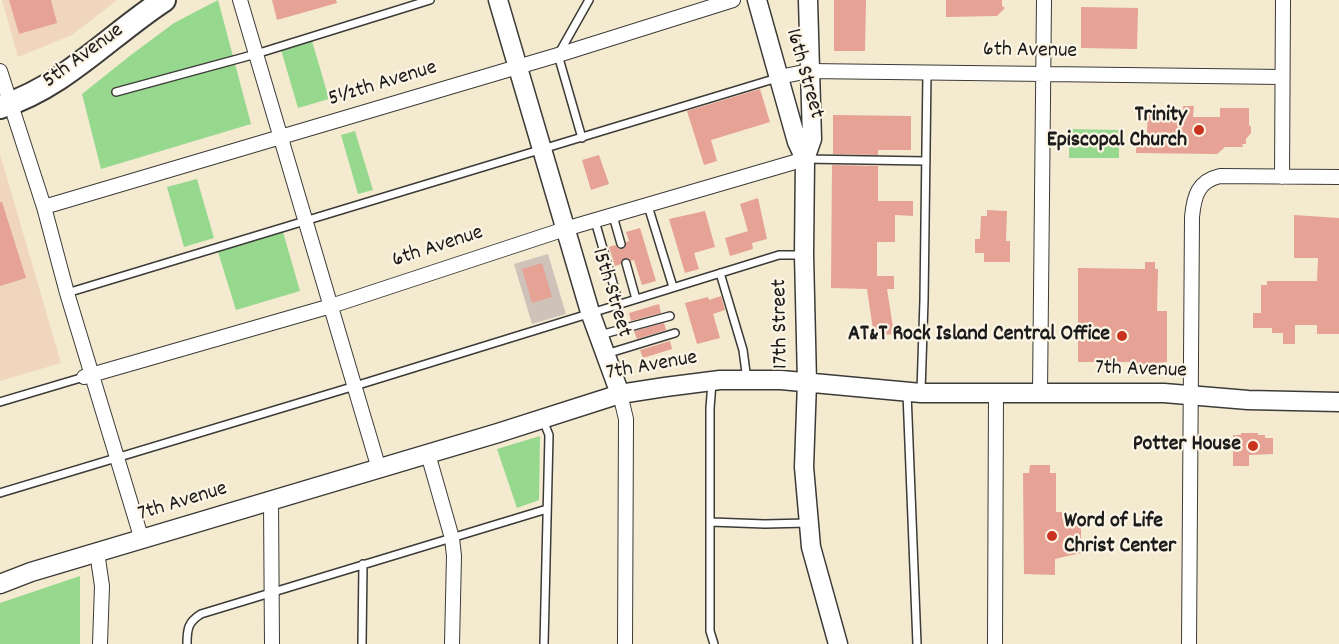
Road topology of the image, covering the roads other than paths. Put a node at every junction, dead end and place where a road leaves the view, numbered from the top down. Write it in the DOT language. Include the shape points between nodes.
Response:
graph roads {
  1 [pos="164,0"];
  2 [pos="240,0"];
  3 [pos="430,0"];
  4 [pos="498,0"];
  5 [pos="589,0"];
  6 [pos="733,0"];
  7 [pos="757,0"];
  8 [pos="808,0"];
  9 [pos="1044,0"];
  10 [pos="1283,0"];
  11 [pos="256,54"];
  12 [pos="558,56"];
  13 [pos="518,66"];
  14 [pos="0,71"];
  15 [pos="809,71"];
  16 [pos="927,72"];
  17 [pos="1044,73"];
  18 [pos="779,77"];
  19 [pos="1282,77"];
  20 [pos="116,92"];
  21 [pos="5,105"];
  22 [pos="281,138"];
  23 [pos="582,138"];
  24 [pos="544,149"];
  25 [pos="805,159"];
  26 [pos="926,161"];
  27 [pos="1282,177"];
  28 [pos="1339,177"];
  29 [pos="648,206"];
  30 [pos="44,207"];
  31 [pos="613,216"];
  32 [pos="595,221"];
  33 [pos="306,222"];
  34 [pos="566,229"];
  35 [pos="621,243"];
  36 [pos="804,255"];
  37 [pos="626,263"];
  38 [pos="720,273"];
  39 [pos="673,288"];
  40 [pos="67,293"];
  41 [pos="636,299"];
  42 [pos="619,304"];
  43 [pos="331,306"];
  44 [pos="590,312"];
  45 [pos="670,316"];
  46 [pos="675,333"];
  47 [pos="598,336"];
  48 [pos="604,354"];
  49 [pos="88,376"];
  50 [pos="747,380"];
  51 [pos="712,381"];
  52 [pos="807,382"];
  53 [pos="355,386"];
  54 [pos="996,392"];
  55 [pos="1040,392"];
  56 [pos="914,393"];
  57 [pos="620,394"];
  58 [pos="1191,396"];
  59 [pos="0,402"];
  60 [pos="1339,402"];
  61 [pos="543,418"];
  62 [pos="428,454"];
  63 [pos="117,458"];
  64 [pos="379,469"];
  65 [pos="0,494"];
  66 [pos="271,502"];
  67 [pos="547,509"];
  68 [pos="711,522"];
  69 [pos="808,523"];
  70 [pos="452,538"];
  71 [pos="142,540"];
  72 [pos="97,552"];
  73 [pos="363,564"];
  74 [pos="0,584"];
  75 [pos="273,591"];
  76 [pos="100,644"];
  77 [pos="187,644"];
  78 [pos="272,644"];
  79 [pos="362,644"];
  80 [pos="452,644"];
  81 [pos="544,644"];
  82 [pos="625,644"];
  83 [pos="714,644"];
  84 [pos="838,644"];
  85 [pos="917,644"];
  86 [pos="995,644"];
  87 [pos="1189,644"];
  1 -- 21 [label="main road, 5th Avenue" via="78,66"];
  2 -- 11 [label="street"];
  3 -- 11 [label="lane"];
  4 -- 13 [label="street, 15th Street"];
  5 -- 12 [label="lane"];
  6 -- 12 [label="street, 5½th Avenue"];
  7 -- 18 [label="street, 16th Street"];
  8 -- 15 [label="street, 17th Street"];
  9 -- 17 [label="street"];
  10 -- 19 [label="street"];
  11 -- 20 [label="lane"];
  11 -- 22 [label="street"];
  12 -- 13 [label="street, 5½th Avenue"];
  12 -- 23 [label="lane"];
  13 -- 22 [label="street, 5½th Avenue"];
  13 -- 24 [label="street, 15th Street"];
  14 -- 21 [label="street"];
  15 -- 16 [label="street, 6th Avenue"];
  15 -- 18 [label="street, 6th Avenue"];
  15 -- 25 [label="street, 17th Street" via="812,139"];
  16 -- 17 [label="street, 6th Avenue"];
  16 -- 26 [label="lane"];
  17 -- 19 [label="street, 6th Avenue"];
  17 -- 55 [label="street"];
  18 -- 23 [label="lane"];
  18 -- 25 [label="street, 16th Street"];
  19 -- 27 [label="street"];
  21 -- 30 [label="street"];
  22 -- 30 [label="street, 5½th Avenue"];
  22 -- 33 [label="street"];
  23 -- 24 [label="lane"];
  24 -- 33 [label="lane"];
  24 -- 34 [label="street, 15th Street"];
  25 -- 26 [label="lane"];
  25 -- 29 [label="street, 6th Avenue"];
  25 -- 36 [label="street, 17th Street"];
  26 -- 56 [label="lane"];
  27 -- 28 [label="street"];
  27 -- 58 [label="street" via="1220,176 1199,188 1192,217"];
  29 -- 31 [label="street, 6th Avenue"];
  29 -- 39 [label="lane"];
  30 -- 40 [label="street"];
  31 -- 32 [label="street, 6th Avenue"];
  31 -- 35 [label="lane"];
  32 -- 34 [label="street, 6th Avenue"];
  32 -- 42 [label="lane"];
  33 -- 40 [label="lane"];
  33 -- 43 [label="street"];
  34 -- 43 [label="street, 6th Avenue"];
  34 -- 44 [label="street, 15th Street"];
  36 -- 38 [label="lane" via="779,255"];
  36 -- 52 [label="street, 17th Street"];
  37 -- 41 [label="lane"];
  38 -- 39 [label="lane"];
  38 -- 50 [label="lane"];
  39 -- 41 [label="lane"];
  40 -- 49 [label="street"];
  41 -- 42 [label="lane"];
  42 -- 44 [label="lane"];
  43 -- 49 [label="street, 6th Avenue"];
  43 -- 53 [label="street"];
  44 -- 47 [label="street, 15th Street"];
  44 -- 53 [label="lane"];
  45 -- 47 [label="lane"];
  46 -- 48 [label="lane"];
  47 -- 48 [label="street, 15th Street"];
  48 -- 57 [label="street, 15th Street"];
  49 -- 59 [label="lane"];
  49 -- 63 [label="street"];
  50 -- 51 [label="street, 7th Avenue"];
  50 -- 52 [label="street, 7th Avenue"];
  51 -- 57 [label="street, 7th Avenue"];
  51 -- 68 [label="lane"];
  52 -- 56 [label="street, 7th Avenue"];
  52 -- 69 [label="street, 17th Street" via="804,467"];
  53 -- 63 [label="lane"];
  53 -- 64 [label="street"];
  54 -- 55 [label="street, 7th Avenue"];
  54 -- 56 [label="street, 7th Avenue"];
  54 -- 86 [label="street"];
  55 -- 58 [label="street, 7th Avenue"];
  56 -- 85 [label="lane"];
  57 -- 61 [label="street, 7th Avenue"];
  57 -- 82 [label="street, 15th Street" via="626,419"];
  58 -- 60 [label="street, 7th Avenue"];
  58 -- 87 [label="street"];
  61 -- 62 [label="street, 7th Avenue"];
  61 -- 67 [label="lane" via="549,435"];
  62 -- 64 [label="street, 7th Avenue"];
  62 -- 70 [label="street"];
  63 -- 65 [label="lane"];
  63 -- 71 [label="street"];
  64 -- 66 [label="street, 7th Avenue"];
  66 -- 71 [label="street, 7th Avenue"];
  66 -- 75 [label="street"];
  67 -- 70 [label="lane"];
  67 -- 81 [label="lane"];
  68 -- 69 [label="lane"];
  68 -- 83 [label="lane" via="710,631"];
  69 -- 84 [label="street, 17th Street"];
  70 -- 73 [label="lane"];
  70 -- 80 [label="street"];
  71 -- 72 [label="street, 7th Avenue"];
  72 -- 74 [label="street, 7th Avenue"];
  72 -- 76 [label="street" via="102,586"];
  73 -- 75 [label="lane"];
  73 -- 79 [label="lane"];
  75 -- 77 [label="lane" via="192,619"];
  75 -- 78 [label="street"];
}
